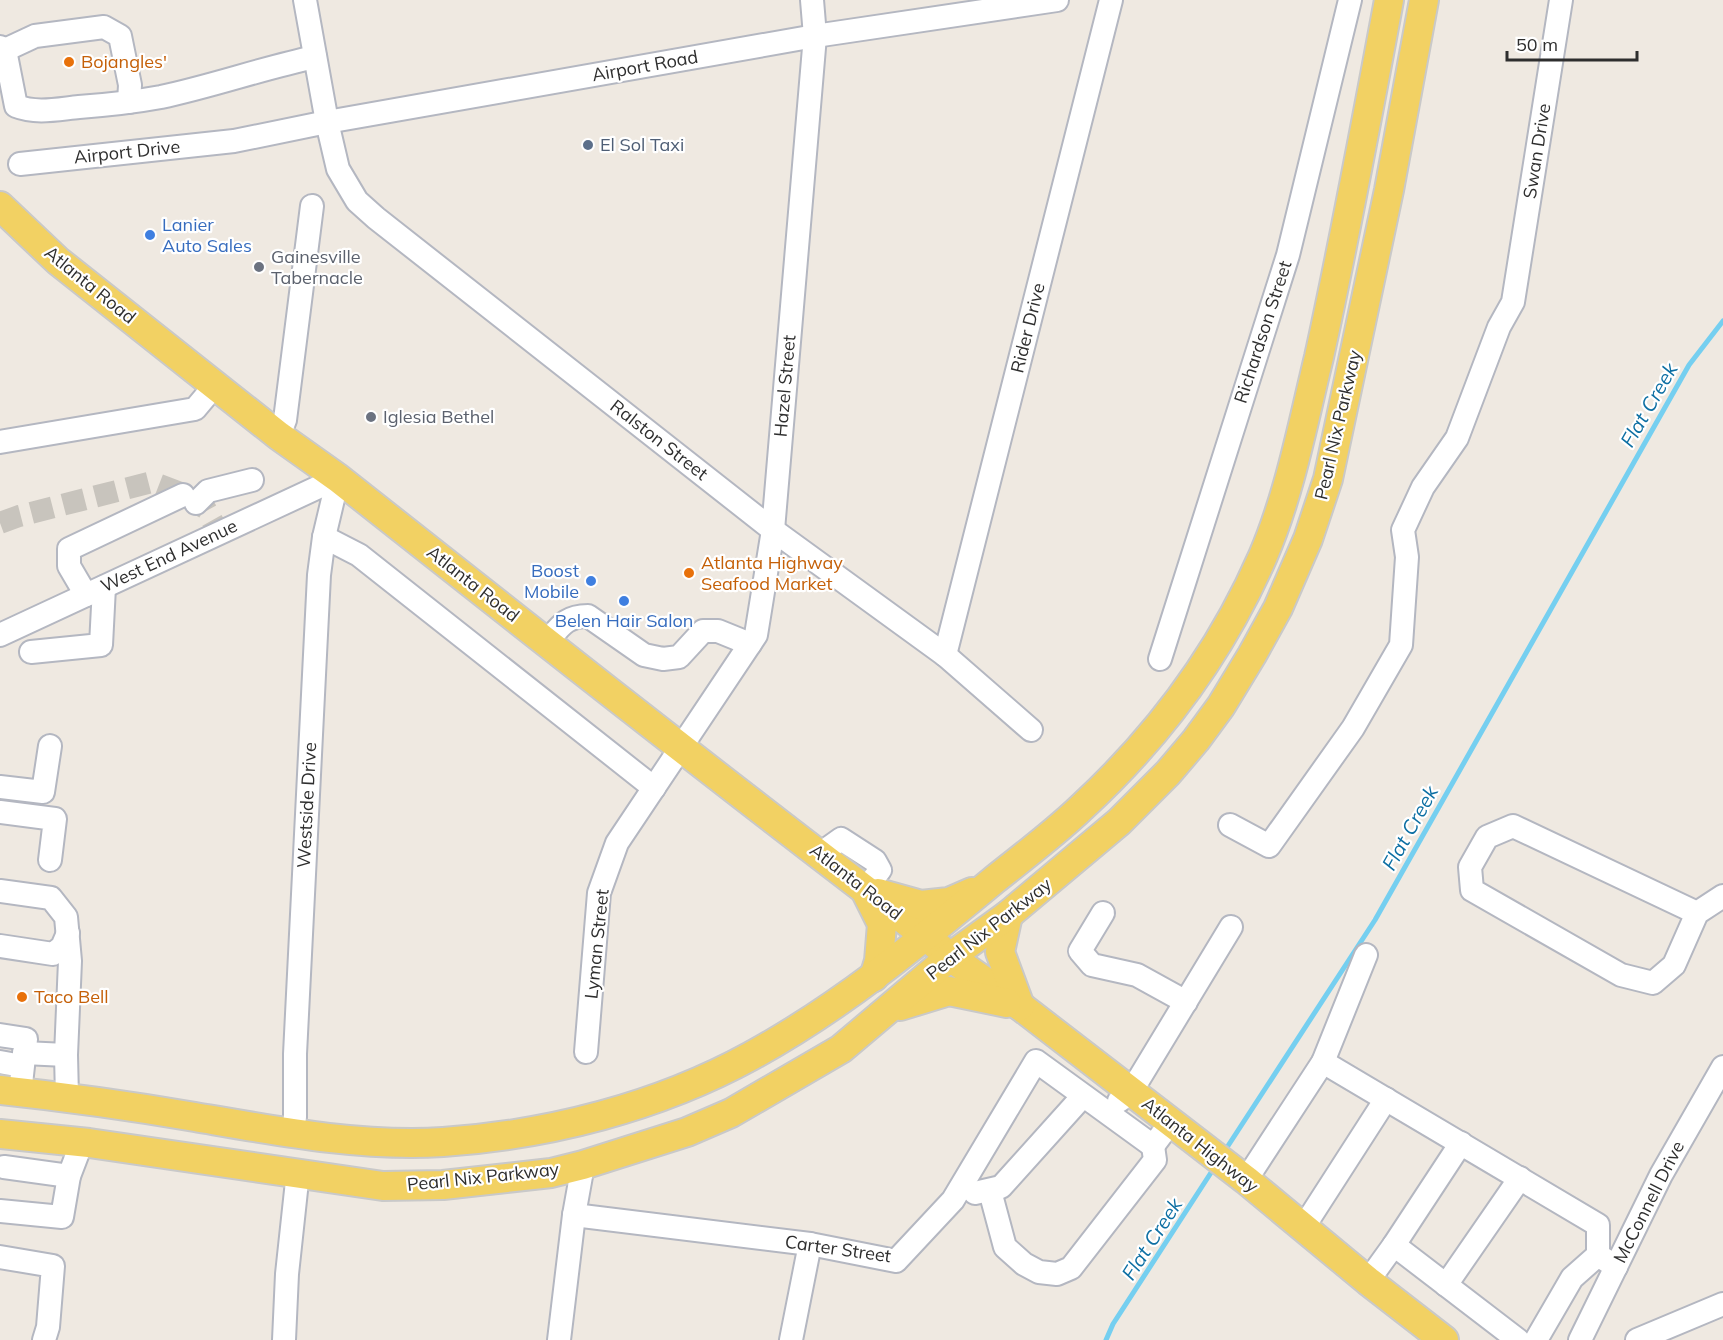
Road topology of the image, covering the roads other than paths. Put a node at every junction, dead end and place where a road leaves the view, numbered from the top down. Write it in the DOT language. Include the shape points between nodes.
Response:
graph roads {
  1 [pos="305,0"];
  2 [pos="812,0"];
  3 [pos="1058,0"];
  4 [pos="1111,0"];
  5 [pos="1350,0"];
  6 [pos="1389,0"];
  7 [pos="1424,0"];
  8 [pos="1561,0"];
  9 [pos="928,9"];
  10 [pos="815,36"];
  11 [pos="2,51"];
  12 [pos="315,57"];
  13 [pos="129,102"];
  14 [pos="327,122"];
  15 [pos="234,141"];
  16 [pos="21,164"];
  17 [pos="0,206"];
  18 [pos="312,206"];
  19 [pos="216,384"];
  20 [pos="282,428"];
  21 [pos="0,442"];
  22 [pos="338,478"];
  23 [pos="252,480"];
  24 [pos="773,530"];
  25 [pos="324,537"];
  26 [pos="95,591"];
  27 [pos="0,635"];
  28 [pos="546,643"];
  29 [pos="750,644"];
  30 [pos="31,652"];
  31 [pos="945,655"];
  32 [pos="1160,659"];
  33 [pos="1031,730"];
  34 [pos="50,746"];
  35 [pos="680,748"];
  36 [pos="0,787"];
  37 [pos="654,788"];
  38 [pos="0,812"];
  39 [pos="1230,825"];
  40 [pos="50,860"];
  41 [pos="991,883"];
  42 [pos="865,890"];
  43 [pos="0,891"];
  44 [pos="1723,896"];
  45 [pos="1103,913"];
  46 [pos="1697,913"];
  47 [pos="1008,915"];
  48 [pos="1231,927"];
  49 [pos="68,933"];
  50 [pos="927,937"];
  51 [pos="0,946"];
  52 [pos="1366,955"];
  53 [pos="950,957"];
  54 [pos="874,977"];
  55 [pos="1185,1002"];
  56 [pos="1020,1006"];
  57 [pos="890,1009"];
  58 [pos="0,1035"];
  59 [pos="586,1052"];
  60 [pos="66,1055"];
  61 [pos="1093,1062"];
  62 [pos="1323,1062"];
  63 [pos="15,1067"];
  64 [pos="1723,1067"];
  65 [pos="1131,1092"];
  66 [pos="1077,1093"];
  67 [pos="67,1097"];
  68 [pos="1386,1099"];
  69 [pos="1107,1111"];
  70 [pos="1175,1126"];
  71 [pos="292,1133"];
  72 [pos="0,1134"];
  73 [pos="82,1142"];
  74 [pos="1461,1143"];
  75 [pos="1153,1146"];
  76 [pos="583,1165"];
  77 [pos="4,1167"];
  78 [pos="298,1172"];
  79 [pos="1239,1175"];
  80 [pos="69,1176"];
  81 [pos="1520,1178"];
  82 [pos="990,1191"];
  83 [pos="957,1192"];
  84 [pos="0,1212"];
  85 [pos="574,1215"];
  86 [pos="1303,1228"];
  87 [pos="810,1244"];
  88 [pos="1394,1245"];
  89 [pos="0,1257"];
  90 [pos="1607,1261"];
  91 [pos="1368,1281"];
  92 [pos="1446,1285"];
  93 [pos="1723,1304"];
  94 [pos="44,1340"];
  95 [pos="284,1340"];
  96 [pos="559,1340"];
  97 [pos="791,1340"];
  98 [pos="1444,1340"];
  99 [pos="1518,1340"];
  100 [pos="1536,1340"];
  101 [pos="1580,1340"];
  102 [pos="1636,1340"];
  1 -- 12 [label="street, Ralston Street"];
  2 -- 10 [label="street, Hazel Street"];
  3 -- 9 [label="street, Airport Road"];
  4 -- 31 [label="street, Rider Drive"];
  5 -- 32 [label="street, Richardson Street" via="1288,255"];
  6 -- 41 [label="main road, Pearl Nix Parkway" via="1333,292 1289,480 1265,552 1202,670 1162,724 1080,810"];
  7 -- 47 [label="main road, Pearl Nix Parkway" via="1389,190 1328,479 1308,539 1278,608 1221,706 1168,773 1092,846"];
  8 -- 39 [label="street, Swan Drive" via="1513,302 1499,327 1457,438 1422,487 1403,530 1407,557 1401,645 1353,728 1269,846"];
  9 -- 10 [label="street, Airport Road"];
  10 -- 14 [label="street, Airport Road"];
  10 -- 24 [label="street, Hazel Street"];
  11 -- 13 [label="street" via="16,106 49,110"];
  11 -- 13 [label="street" via="35,36 104,27 120,36 130,85"];
  12 -- 13 [label="street"];
  12 -- 14 [label="street, Ralston Street"];
  14 -- 15 [label="street, Airport Road"];
  14 -- 24 [label="street, Ralston Street" via="338,169 357,201"];
  15 -- 16 [label="street, Airport Drive"];
  17 -- 19 [label="main road, Atlanta Road" via="58,261"];
  18 -- 20 [label="street"];
  19 -- 20 [label="main road, Atlanta Road"];
  19 -- 21 [label="street" via="195,409"];
  20 -- 22 [label="main road, Atlanta Road"];
  22 -- 25 [label="street, Westside Drive"];
  22 -- 26 [label="street, West End Avenue"];
  22 -- 28 [label="main road, Atlanta Road"];
  23 -- 26 [label="street" via="208,491 69,549 69,566"];
  24 -- 29 [label="street, Hazel Street" via="756,635"];
  24 -- 31 [label="street, Ralston Street"];
  25 -- 37 [label="street" via="359,555"];
  25 -- 71 [label="street, Westside Drive"];
  26 -- 27 [label="street, West End Avenue"];
  26 -- 30 [label="street" via="101,645"];
  28 -- 29 [label="street" via="569,618 588,616 644,655 680,657 703,631 718,630"];
  28 -- 35 [label="main road, Atlanta Road"];
  29 -- 35 [label="street, Hazel Street"];
  31 -- 33 [label="street, Ralston Street"];
  34 -- 36 [label="street" via="43,792"];
  35 -- 37 [label="street, Lyman Street"];
  35 -- 42 [label="main road, Atlanta Road"];
  37 -- 59 [label="street, Lyman Street" via="617,843 599,893"];
  38 -- 40 [label="street" via="56,819"];
  41 -- 42 [label="main road" via="949,902 921,905"];
  41 -- 50 [label="main road, Pearl Nix Parkway"];
  42 -- 50 [label="main road, Atlanta Road"];
  42 -- 54 [label="main road" via="882,924"];
  43 -- 49 [label="street" via="51,898 66,917"];
  44 -- 46 [label="street"];
  45 -- 55 [label="street" via="1080,951 1092,965 1137,975"];
  46 -- 46 [label="street" via="1674,965 1653,983 1621,975 1472,890 1470,867 1487,837 1513,826"];
  47 -- 53 [label="main road, Pearl Nix Parkway"];
  47 -- 56 [label="main road" via="1000,952"];
  48 -- 55 [label="street"];
  49 -- 51 [label="street" via="62,947 53,954"];
  49 -- 60 [label="street"];
  50 -- 53 [label="main road, Atlanta Road"];
  50 -- 54 [label="main road, Pearl Nix Parkway"];
  52 -- 62 [label="street"];
  53 -- 56 [label="main road, Atlanta Highway"];
  53 -- 57 [label="main road, Pearl Nix Parkway"];
  54 -- 71 [label="main road, Pearl Nix Parkway" via="747,1058 672,1092 572,1124 441,1142 385,1142"];
  55 -- 65 [label="street"];
  56 -- 57 [label="main road" via="949,991"];
  56 -- 61 [label="main road, Atlanta Highway"];
  57 -- 76 [label="main road, Pearl Nix Parkway" via="841,1049 731,1113 687,1132"];
  58 -- 63 [label="street"];
  60 -- 63 [label="street"];
  60 -- 67 [label="street"];
  61 -- 65 [label="main road, Atlanta Highway"];
  61 -- 66 [label="street"];
  62 -- 68 [label="street"];
  62 -- 79 [label="street"];
  63 -- 67 [label="main road, Pearl Nix Parkway"];
  64 -- 90 [label="street, McConnell Drive"];
  65 -- 69 [label="street"];
  65 -- 70 [label="main road, Atlanta Highway"];
  66 -- 69 [label="street"];
  66 -- 82 [label="street" via="1001,1187"];
  66 -- 83 [label="street, Carter Street" via="1036,1061"];
  67 -- 71 [label="main road, Pearl Nix Parkway"];
  68 -- 74 [label="street"];
  68 -- 86 [label="street"];
  69 -- 75 [label="street"];
  70 -- 75 [label="street"];
  70 -- 79 [label="main road, Atlanta Highway"];
  72 -- 73 [label="main road, Pearl Nix Parkway"];
  73 -- 78 [label="main road, Pearl Nix Parkway"];
  73 -- 80 [label="street"];
  74 -- 81 [label="street"];
  74 -- 88 [label="street"];
  75 -- 82 [label="street" via="1155,1160 1071,1268 1058,1274 1039,1272 1005,1247"];
  76 -- 78 [label="main road, Pearl Nix Parkway" via="551,1173 443,1185 383,1186"];
  76 -- 85 [label="street"];
  77 -- 80 [label="street"];
  78 -- 95 [label="street"];
  79 -- 86 [label="main road, Atlanta Highway"];
  80 -- 84 [label="street" via="62,1217"];
  81 -- 90 [label="street" via="1598,1225"];
  81 -- 92 [label="street"];
  82 -- 83 [label="street"];
  83 -- 87 [label="street, Carter Street" via="896,1261"];
  85 -- 87 [label="street, Carter Street"];
  85 -- 96 [label="street"];
  86 -- 91 [label="main road, Atlanta Highway"];
  87 -- 97 [label="street"];
  88 -- 91 [label="street"];
  88 -- 92 [label="street"];
  89 -- 94 [label="street" via="53,1266"];
  90 -- 100 [label="street" via="1572,1278"];
  90 -- 101 [label="street, McConnell Drive"];
  91 -- 98 [label="main road, Atlanta Highway"];
  92 -- 99 [label="street"];
  93 -- 102 [label="street"];
}
